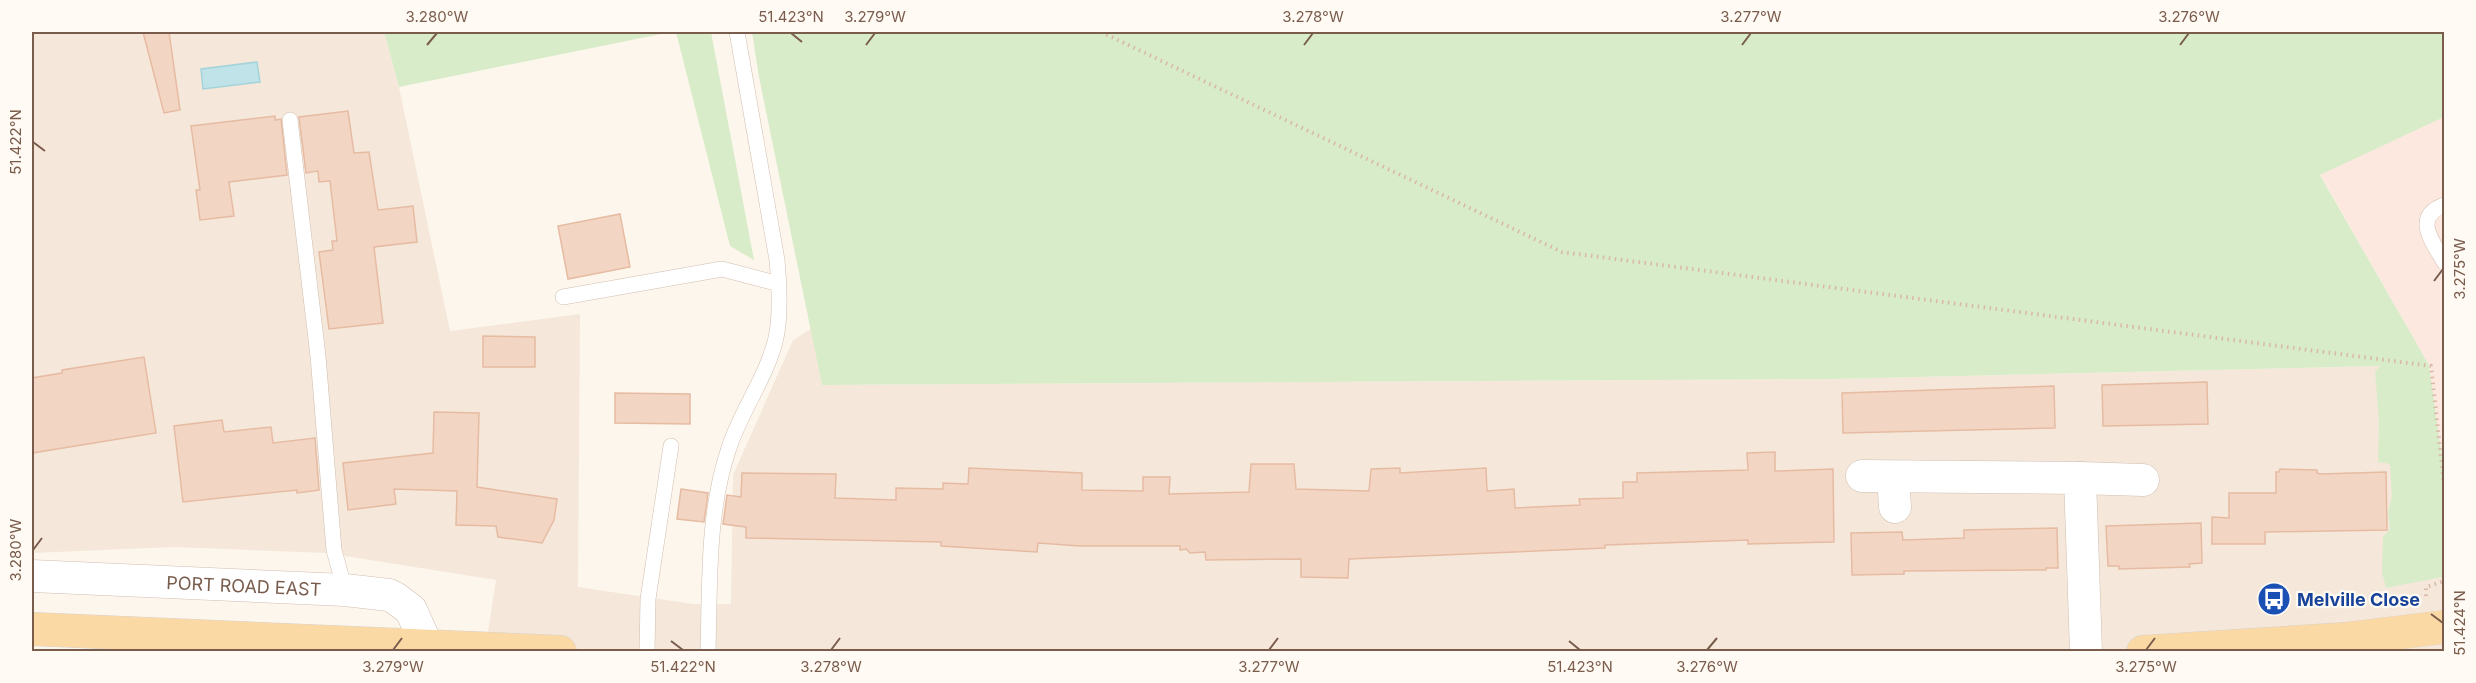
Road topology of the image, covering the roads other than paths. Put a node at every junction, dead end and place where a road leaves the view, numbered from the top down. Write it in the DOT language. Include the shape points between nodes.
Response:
graph roads {
  1 [pos="737,32"];
  2 [pos="290,120"];
  3 [pos="2445,205"];
  4 [pos="2445,262"];
  5 [pos="779,284"];
  6 [pos="563,297"];
  7 [pos="671,446"];
  8 [pos="1862,476"];
  9 [pos="2080,478"];
  10 [pos="2143,480"];
  11 [pos="32,576"];
  12 [pos="345,590"];
  13 [pos="2445,627"];
  14 [pos="32,628"];
  15 [pos="444,648"];
  16 [pos="560,651"];
  17 [pos="647,651"];
  18 [pos="708,651"];
  19 [pos="2085,651"];
  20 [pos="2143,651"];
  1 -- 5 [label="lane"];
  2 -- 12 [label="lane" via="317,346 334,550"];
  3 -- 4 [label="lane" via="2435,208 2426,229"];
  5 -- 6 [label="lane" via="722,269"];
  5 -- 18 [label="lane" via="776,341 728,450 716,498"];
  7 -- 17 [label="lane" via="648,599"];
  8 -- 9 [label="street" via="1894,492"];
  9 -- 10 [label="street"];
  9 -- 19 [label="street"];
  11 -- 12 [label="street, PORT ROAD EAST"];
  12 -- 15 [label="street, PORT ROAD EAST" via="389,595 411,610"];
  13 -- 20 [label="main road" via="2346,639"];
  14 -- 15 [label="main road"];
  15 -- 16 [label="main road"];
}
